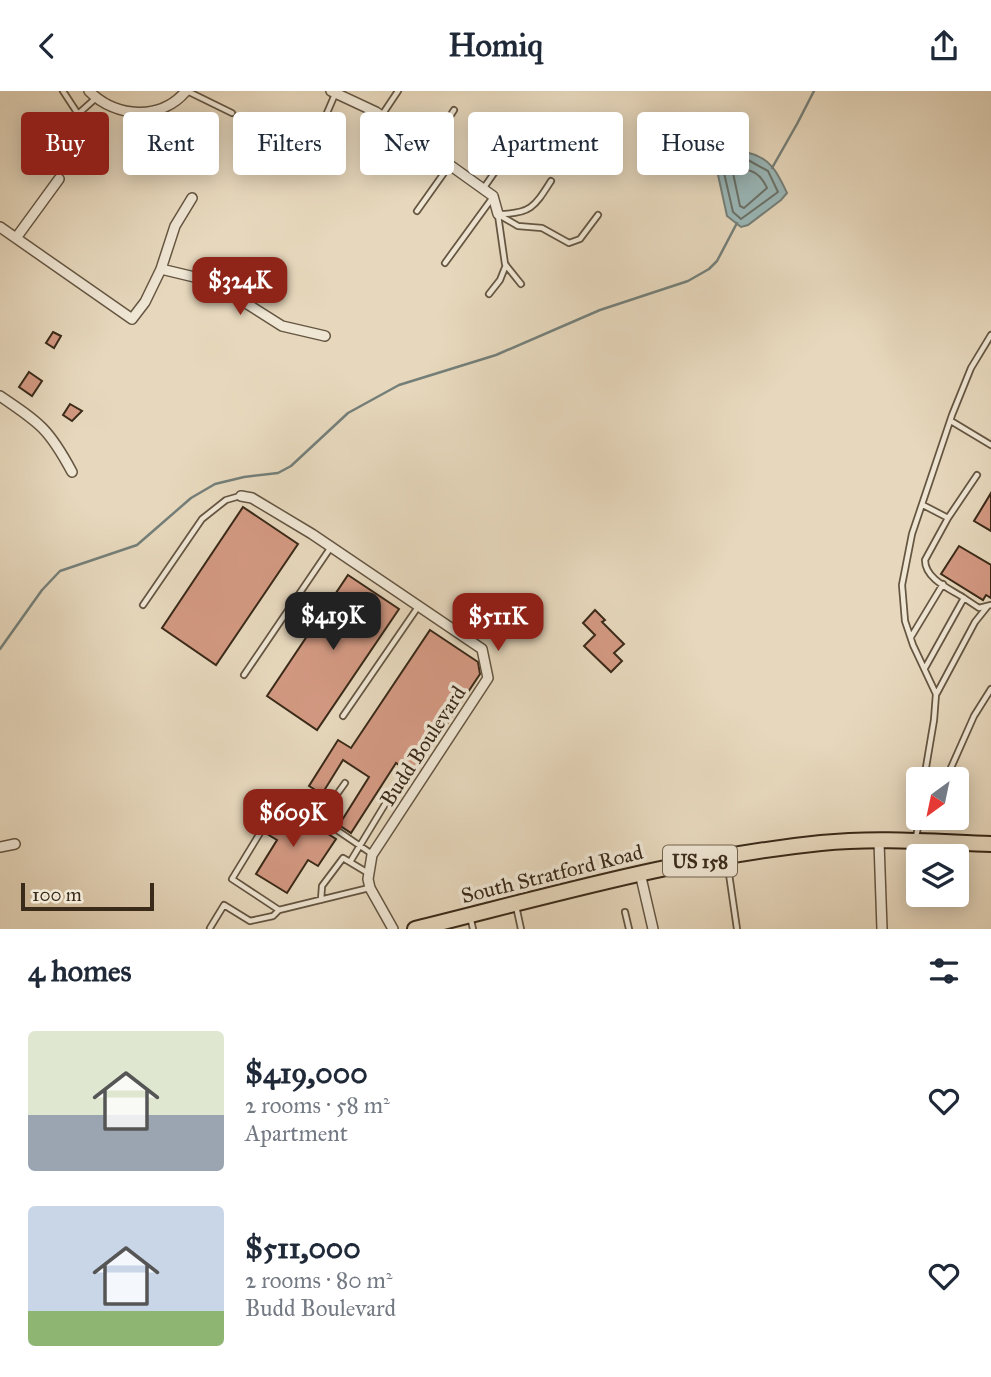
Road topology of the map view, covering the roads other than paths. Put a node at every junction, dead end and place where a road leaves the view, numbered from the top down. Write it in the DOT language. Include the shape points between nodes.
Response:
graph roads {
  1 [pos="63,91"];
  2 [pos="186,91"];
  3 [pos="398,91"];
  4 [pos="334,92"];
  5 [pos="93,94"];
  6 [pos="132,112"];
  7 [pos="143,112"];
  8 [pos="326,112"];
  9 [pos="374,112"];
  10 [pos="385,112"];
  11 [pos="232,113"];
  12 [pos="454,169"];
  13 [pos="442,175"];
  14 [pos="493,175"];
  15 [pos="59,179"];
  16 [pos="551,181"];
  17 [pos="483,189"];
  18 [pos="494,197"];
  19 [pos="192,198"];
  20 [pos="417,211"];
  21 [pos="498,214"];
  22 [pos="598,215"];
  23 [pos="0,227"];
  24 [pos="16,238"];
  25 [pos="445,263"];
  26 [pos="506,265"];
  27 [pos="161,269"];
  28 [pos="521,285"];
  29 [pos="489,294"];
  30 [pos="991,335"];
  31 [pos="326,336"];
  32 [pos="0,396"];
  33 [pos="951,421"];
  34 [pos="991,445"];
  35 [pos="72,472"];
  36 [pos="977,475"];
  37 [pos="241,496"];
  38 [pos="923,505"];
  39 [pos="948,518"];
  40 [pos="331,547"];
  41 [pos="943,584"];
  42 [pos="964,598"];
  43 [pos="144,605"];
  44 [pos="990,605"];
  45 [pos="419,606"];
  46 [pos="911,637"];
  47 [pos="924,669"];
  48 [pos="244,675"];
  49 [pos="991,689"];
  50 [pos="936,694"];
  51 [pos="344,716"];
  52 [pos="926,767"];
  53 [pos="951,767"];
  54 [pos="345,783"];
  55 [pos="390,796"];
  56 [pos="917,830"];
  57 [pos="260,833"];
  58 [pos="915,841"];
  59 [pos="878,842"];
  60 [pos="15,843"];
  61 [pos="991,844"];
  62 [pos="0,847"];
  63 [pos="359,847"];
  64 [pos="372,855"];
  65 [pos="727,856"];
  66 [pos="350,862"];
  67 [pos="369,873"];
  68 [pos="640,873"];
  69 [pos="370,888"];
  70 [pos="321,899"];
  71 [pos="516,904"];
  72 [pos="279,909"];
  73 [pos="625,912"];
  74 [pos="471,922"];
  75 [pos="209,928"];
  76 [pos="393,929"];
  77 [pos="415,929"];
  78 [pos="521,929"];
  79 [pos="629,929"];
  80 [pos="653,929"];
  81 [pos="737,929"];
  82 [pos="882,929"];
  1 -- 5 [label="lane" via="78,114"];
  2 -- 7 [label="street" via="175,103"];
  2 -- 11 [label="lane"];
  3 -- 10 [label="lane"];
  4 -- 8 [label="lane"];
  4 -- 9 [label="street"];
  5 -- 6 [label="street" via="119,110"];
  12 -- 17 [label="street"];
  13 -- 20 [label="lane"];
  14 -- 17 [label="lane"];
  15 -- 24 [label="street"];
  16 -- 21 [label="lane" via="532,208"];
  17 -- 18 [label="street"];
  18 -- 21 [label="street"];
  18 -- 25 [label="lane"];
  19 -- 27 [label="street" via="174,226"];
  21 -- 22 [label="lane" via="518,226 542,227 569,243 580,239"];
  21 -- 26 [label="lane"];
  23 -- 24 [label="street"];
  24 -- 27 [label="street" via="132,319"];
  26 -- 28 [label="lane"];
  26 -- 29 [label="lane"];
  27 -- 31 [label="street" via="211,281 282,326"];
  30 -- 33 [label="lane" via="971,367"];
  32 -- 35 [label="street" via="39,422"];
  33 -- 34 [label="lane"];
  33 -- 38 [label="lane"];
  36 -- 39 [label="lane"];
  37 -- 40 [label="street, Budd Boulevard" via="252,498"];
  37 -- 43 [label="lane" via="226,499 202,520"];
  38 -- 39 [label="lane"];
  38 -- 46 [label="lane" via="901,585"];
  39 -- 41 [label="lane" via="925,560 928,572"];
  40 -- 45 [label="street, Budd Boulevard"];
  40 -- 48 [label="lane"];
  41 -- 42 [label="lane"];
  41 -- 46 [label="lane"];
  42 -- 44 [label="lane" via="979,608"];
  42 -- 47 [label="lane"];
  44 -- 50 [label="lane" via="975,622"];
  45 -- 51 [label="lane"];
  45 -- 64 [label="street, Budd Boulevard" via="482,649 488,678"];
  46 -- 47 [label="lane"];
  47 -- 50 [label="lane"];
  49 -- 53 [label="lane"];
  50 -- 52 [label="lane"];
  54 -- 63 [label="lane" via="325,811 325,822"];
  55 -- 63 [label="lane"];
  56 -- 58 [label="lane"];
  57 -- 72 [label="lane" via="232,879"];
  58 -- 59 [label="main road, South Stratford Road / US 158"];
  58 -- 61 [label="main road, South Stratford Road / US 158"];
  59 -- 65 [label="main road, South Stratford Road / US 158" via="824,842"];
  59 -- 82 [label="street"];
  60 -- 62 [label="street"];
  63 -- 64 [label="lane"];
  63 -- 66 [label="lane"];
  64 -- 67 [label="street, Budd Boulevard"];
  65 -- 68 [label="main road, South Stratford Road / US 158"];
  65 -- 81 [label="lane"];
  66 -- 67 [label="lane"];
  66 -- 70 [label="lane" via="344,858 335,866 322,886"];
  67 -- 69 [label="street, Budd Boulevard"];
  68 -- 71 [label="main road, South Stratford Road / US 158"];
  68 -- 80 [label="street"];
  69 -- 70 [label="lane"];
  69 -- 76 [label="street, Budd Boulevard"];
  70 -- 72 [label="lane"];
  71 -- 74 [label="main road, South Stratford Road / US 158"];
  71 -- 78 [label="lane"];
  72 -- 75 [label="lane" via="273,916 250,922 224,905"];
  73 -- 79 [label="lane"];
  74 -- 77 [label="main road, South Stratford Road / US 158"];
}
